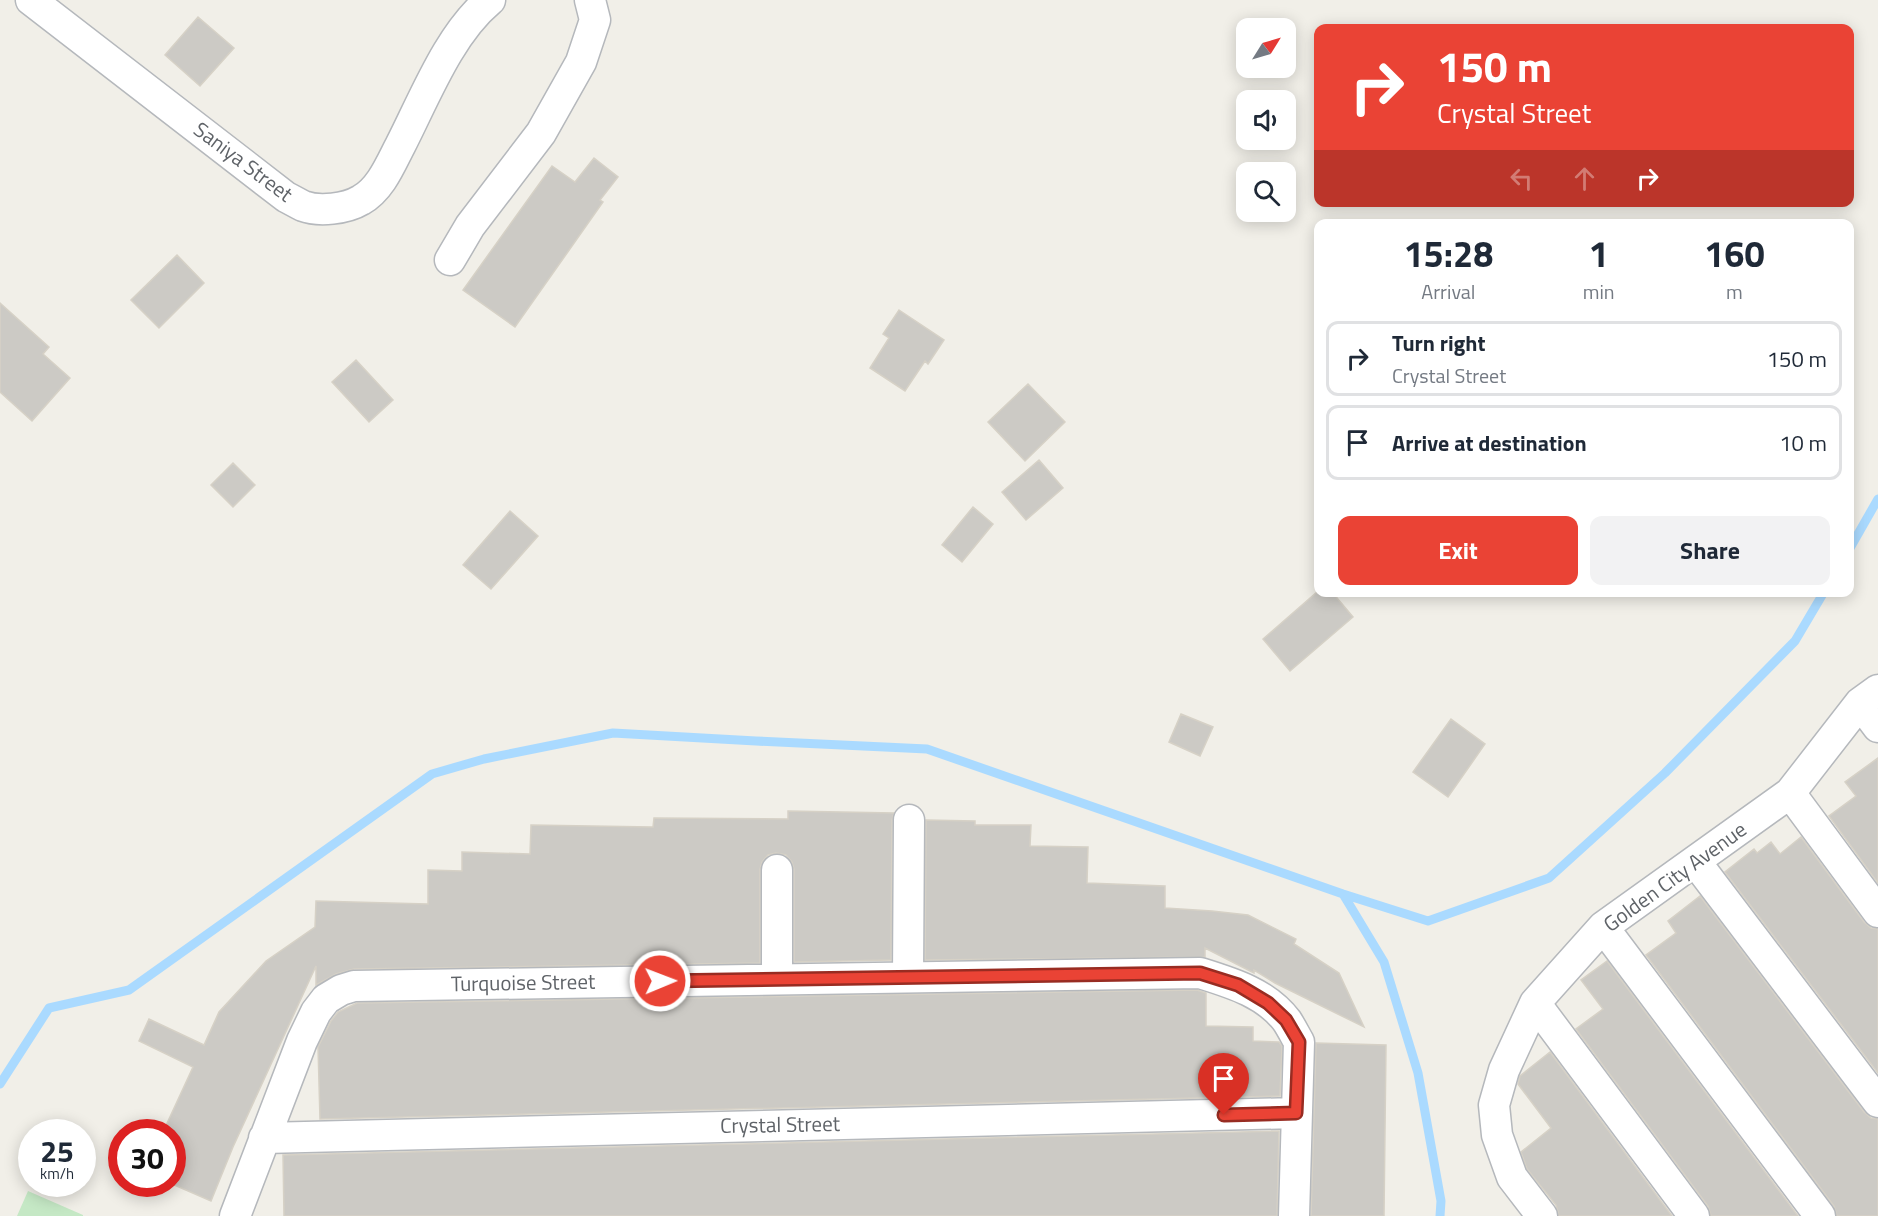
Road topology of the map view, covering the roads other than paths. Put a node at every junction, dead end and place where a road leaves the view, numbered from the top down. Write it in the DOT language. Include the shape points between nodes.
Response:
graph roads {
  1 [pos="31,0"];
  2 [pos="490,0"];
  3 [pos="590,0"];
  4 [pos="450,260"];
  5 [pos="1869,696"];
  6 [pos="1878,727"];
  7 [pos="1790,793"];
  8 [pos="909,820"];
  9 [pos="1695,861"];
  10 [pos="777,870"];
  11 [pos="1878,912"];
  12 [pos="1603,927"];
  13 [pos="908,977"];
  14 [pos="777,979"];
  15 [pos="1535,1003"];
  16 [pos="1878,1102"];
  17 [pos="1296,1113"];
  18 [pos="264,1138"];
  19 [pos="235,1216"];
  20 [pos="1294,1216"];
  21 [pos="1542,1216"];
  22 [pos="1694,1216"];
  23 [pos="1820,1216"];
  1 -- 2 [label="street, Saniya Street" via="286,197 305,207 330,209 362,200 378,185 456,37"];
  3 -- 4 [label="street" via="595,20 581,62 541,133 470,226"];
  5 -- 6 [label="street"];
  5 -- 7 [label="street, Golden City Avenue"];
  7 -- 9 [label="street, Golden City Avenue"];
  7 -- 11 [label="street"];
  8 -- 13 [label="street"];
  9 -- 12 [label="street, Golden City Avenue"];
  9 -- 16 [label="street"];
  10 -- 14 [label="street"];
  12 -- 15 [label="street, Golden City Avenue"];
  12 -- 23 [label="street"];
  13 -- 14 [label="street, Turquoise Street"];
  13 -- 17 [label="street, Turquoise Street" via="1200,973 1238,985 1268,1003 1286,1020 1299,1042"];
  14 -- 18 [label="street, Turquoise Street" via="354,986 341,990 326,999 316,1012"];
  15 -- 21 [label="street, Golden City Avenue" via="1504,1070 1494,1105 1497,1135 1512,1177"];
  15 -- 22 [label="street"];
  17 -- 18 [label="street, Crystal Street"];
  17 -- 20 [label="street, Turquoise Street"];
  18 -- 19 [label="street, Turquoise Street"];
}
